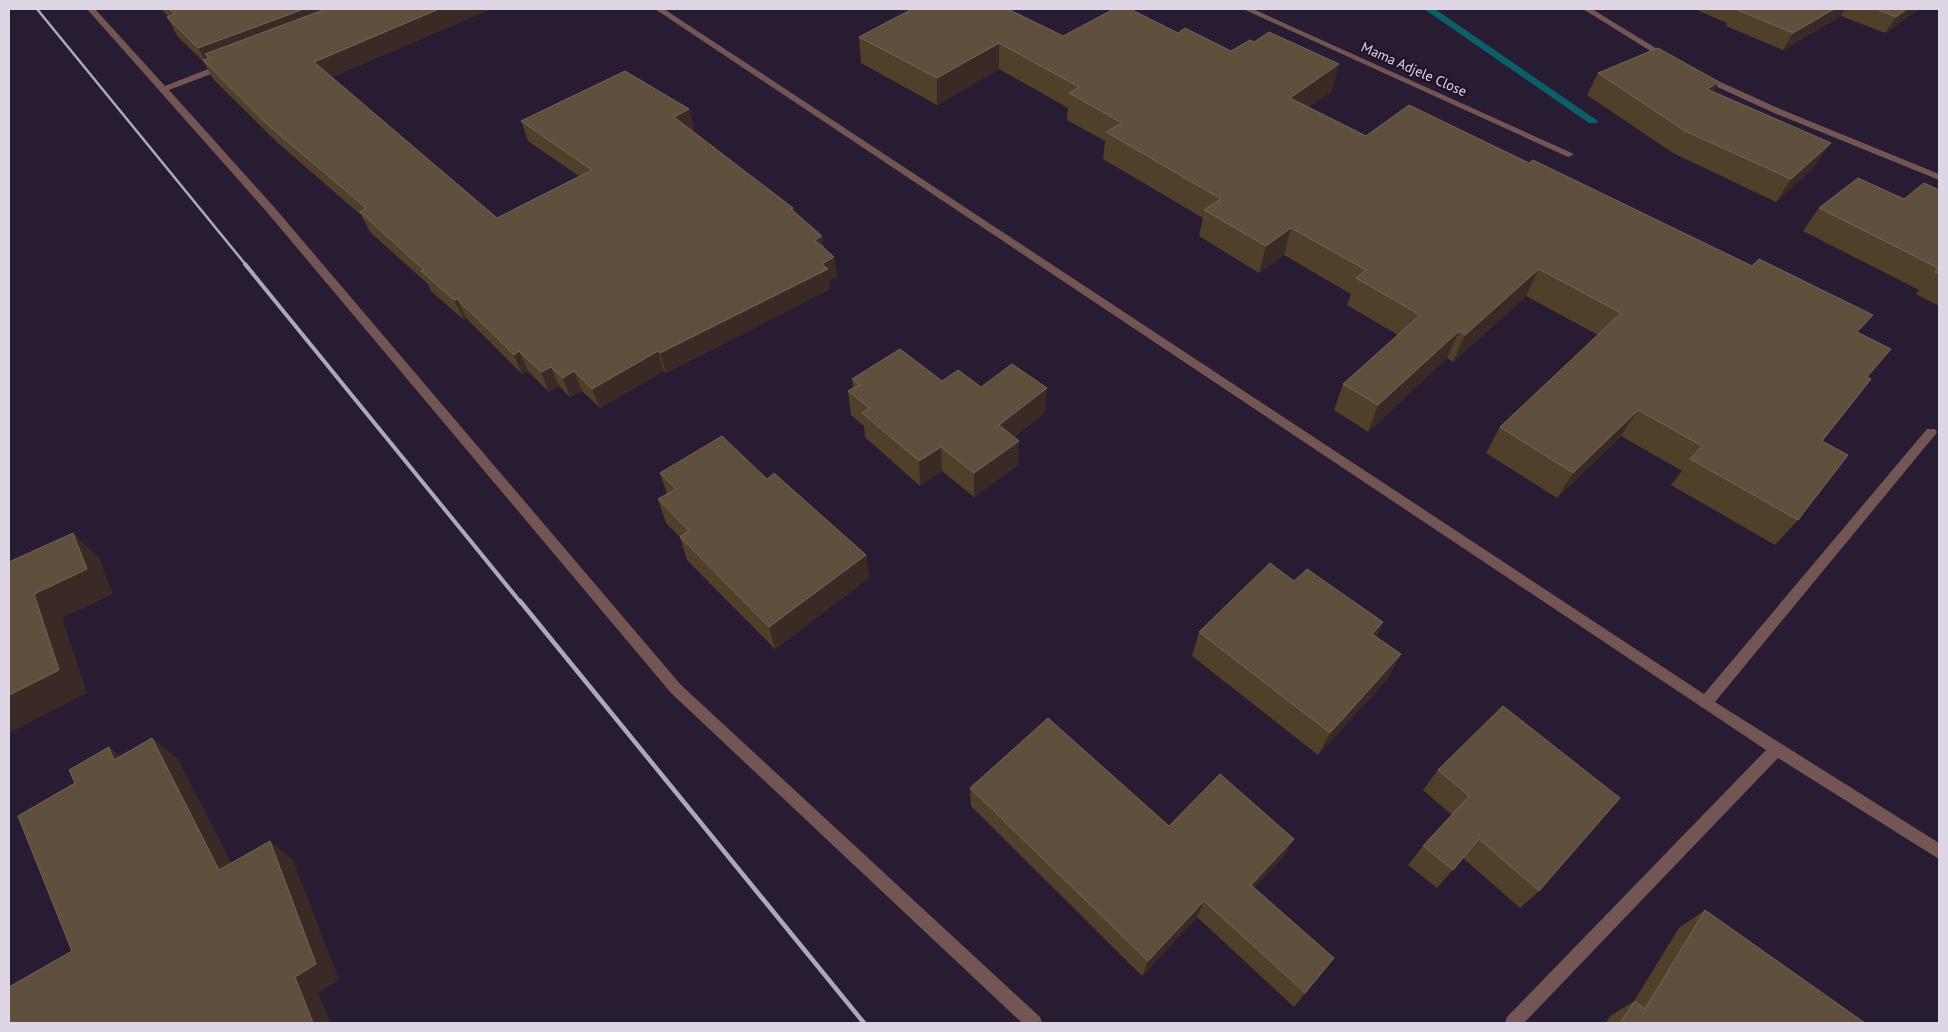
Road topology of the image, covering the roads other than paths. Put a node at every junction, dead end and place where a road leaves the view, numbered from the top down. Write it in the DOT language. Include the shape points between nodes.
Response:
graph roads {
  1 [pos="91,9"];
  2 [pos="660,9"];
  3 [pos="1247,9"];
  4 [pos="1587,9"];
  5 [pos="236,62"];
  6 [pos="1674,62"];
  7 [pos="1691,71"];
  8 [pos="162,90"];
  9 [pos="1569,154"];
  10 [pos="1939,177"];
  11 [pos="1931,432"];
  12 [pos="1705,703"];
  13 [pos="1777,749"];
  14 [pos="1939,852"];
  15 [pos="1034,1023"];
  16 [pos="1513,1023"];
  1 -- 8 [label="street"];
  2 -- 12 [label="street"];
  3 -- 9 [label="street, Mama Adjele Close"];
  4 -- 6 [label="street"];
  5 -- 8 [label="street"];
  7 -- 10 [label="street" via="1777,111"];
  8 -- 15 [label="street" via="270,209 676,689"];
  11 -- 12 [label="street"];
  12 -- 13 [label="street"];
  13 -- 14 [label="street"];
  13 -- 16 [label="street"];
}
